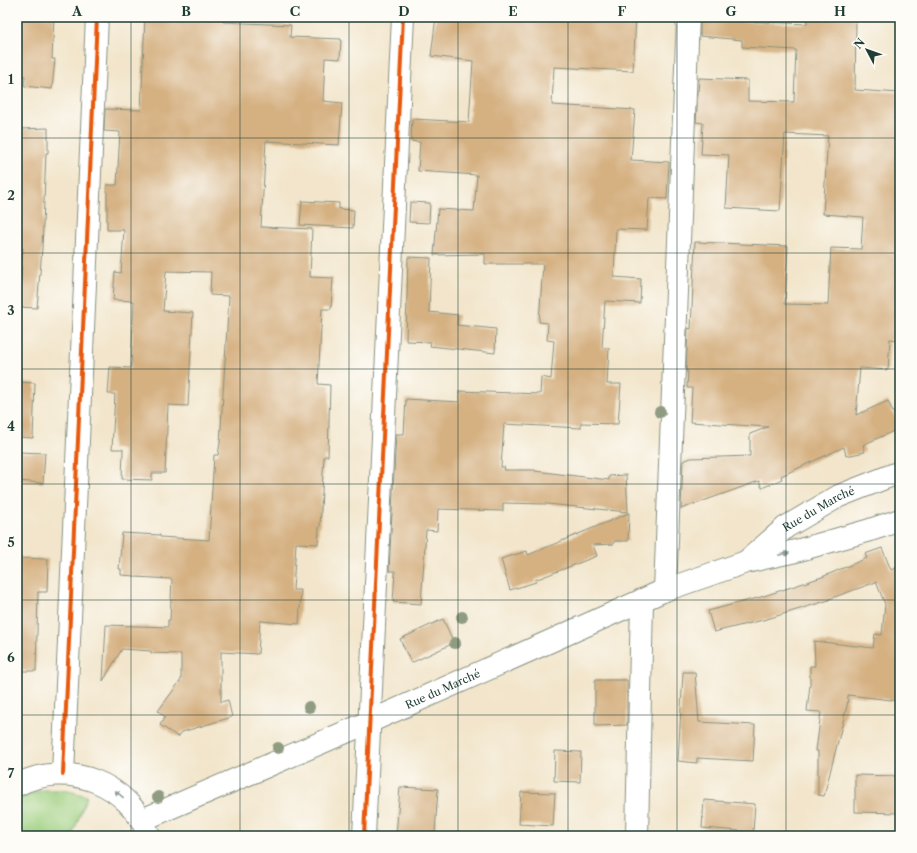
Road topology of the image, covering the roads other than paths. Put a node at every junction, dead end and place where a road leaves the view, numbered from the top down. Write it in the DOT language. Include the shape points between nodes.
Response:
graph roads {
  1 [pos="97,17"];
  2 [pos="403,17"];
  3 [pos="688,17"];
  4 [pos="900,472"];
  5 [pos="900,520"];
  6 [pos="746,562"];
  7 [pos="665,590"];
  8 [pos="642,600"];
  9 [pos="370,722"];
  10 [pos="63,774"];
  11 [pos="17,785"];
  12 [pos="146,828"];
  13 [pos="364,836"];
  14 [pos="637,836"];
  1 -- 10 [label="street"];
  2 -- 9 [label="street"];
  3 -- 7 [label="street"];
  4 -- 6 [label="street, Rue du Marché" via="839,496 786,527"];
  6 -- 5 [label="street, Rue du Marché, one-way" via="796,551"];
  6 -- 7 [label="street, Rue du Marché"];
  7 -- 8 [label="street, Rue du Marché"];
  8 -- 9 [label="street, Rue du Marché"];
  8 -- 14 [label="street"];
  9 -- 12 [label="street, Rue du Marché"];
  9 -- 13 [label="street"];
  10 -- 11 [label="street" via="42,776"];
  12 -- 10 [label="street, one-way" via="129,803 113,789 89,778"];
}
